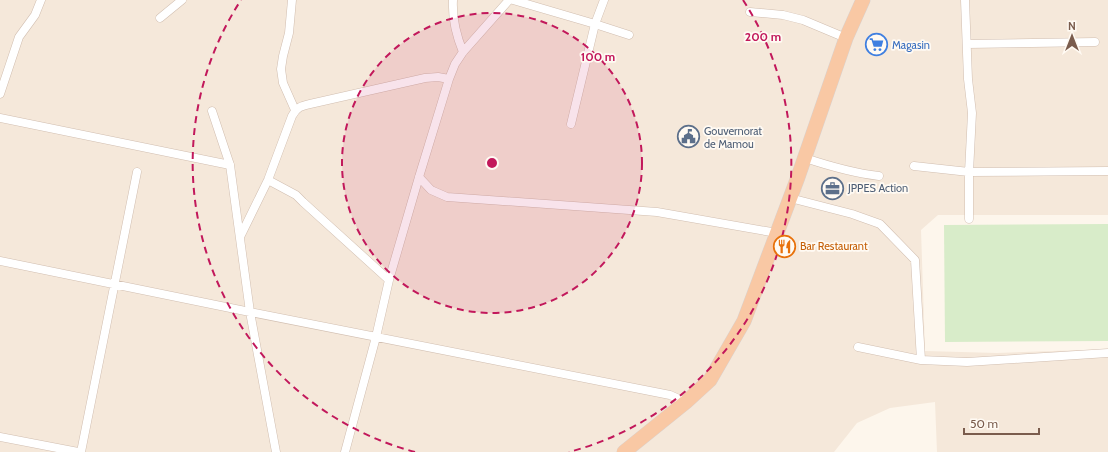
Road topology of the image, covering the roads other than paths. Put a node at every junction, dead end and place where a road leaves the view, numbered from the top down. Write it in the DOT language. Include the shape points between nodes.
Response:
graph roads {
  1 [pos="40,0"];
  2 [pos="182,0"];
  3 [pos="292,0"];
  4 [pos="453,0"];
  5 [pos="509,0"];
  6 [pos="514,0"];
  7 [pos="604,0"];
  8 [pos="863,0"];
  9 [pos="965,0"];
  10 [pos="750,12"];
  11 [pos="160,18"];
  12 [pos="595,24"];
  13 [pos="629,35"];
  14 [pos="846,38"];
  15 [pos="1095,42"];
  16 [pos="967,44"];
  17 [pos="463,52"];
  18 [pos="449,79"];
  19 [pos="0,94"];
  20 [pos="295,110"];
  21 [pos="212,112"];
  22 [pos="0,118"];
  23 [pos="571,124"];
  24 [pos="805,158"];
  25 [pos="230,165"];
  26 [pos="914,166"];
  27 [pos="1108,171"];
  28 [pos="137,172"];
  29 [pos="969,172"];
  30 [pos="879,176"];
  31 [pos="419,177"];
  32 [pos="268,180"];
  33 [pos="790,198"];
  34 [pos="969,219"];
  35 [pos="777,232"];
  36 [pos="240,237"];
  37 [pos="0,261"];
  38 [pos="389,280"];
  39 [pos="114,285"];
  40 [pos="250,312"];
  41 [pos="376,337"];
  42 [pos="858,347"];
  43 [pos="1108,354"];
  44 [pos="921,360"];
  45 [pos="686,402"];
  46 [pos="0,437"];
  47 [pos="79,452"];
  48 [pos="276,452"];
  49 [pos="345,452"];
  50 [pos="624,452"];
  1 -- 19 [label="street" via="35,15 19,37"];
  2 -- 11 [label="street"];
  3 -- 20 [label="street" via="289,33 281,69 284,84"];
  4 -- 17 [label="street" via="453,21"];
  5 -- 17 [label="street"];
  6 -- 12 [label="street"];
  7 -- 12 [label="street"];
  8 -- 14 [label="highway"];
  9 -- 16 [label="street"];
  10 -- 14 [label="street" via="783,15 802,20"];
  12 -- 13 [label="street"];
  12 -- 23 [label="street"];
  14 -- 24 [label="highway"];
  15 -- 16 [label="street"];
  16 -- 29 [label="street" via="972,113"];
  17 -- 18 [label="street"];
  18 -- 20 [label="street" via="425,78 310,104"];
  18 -- 31 [label="street"];
  20 -- 32 [label="street"];
  21 -- 25 [label="street"];
  22 -- 25 [label="street"];
  24 -- 30 [label="street"];
  24 -- 33 [label="highway"];
  25 -- 36 [label="street"];
  26 -- 29 [label="street"];
  27 -- 29 [label="street"];
  28 -- 39 [label="street"];
  29 -- 34 [label="street"];
  31 -- 35 [label="street" via="431,190 447,197 657,212"];
  31 -- 38 [label="street"];
  32 -- 36 [label="street"];
  32 -- 38 [label="street" via="296,195"];
  33 -- 35 [label="highway"];
  33 -- 44 [label="street" via="880,224 914,260"];
  35 -- 45 [label="highway" via="744,321 710,380"];
  36 -- 40 [label="street"];
  37 -- 39 [label="street"];
  38 -- 41 [label="street"];
  39 -- 40 [label="street"];
  39 -- 47 [label="street"];
  40 -- 41 [label="street"];
  40 -- 48 [label="street"];
  41 -- 45 [label="street" via="670,395"];
  41 -- 49 [label="street"];
  42 -- 44 [label="street"];
  43 -- 44 [label="street" via="968,362"];
  45 -- 50 [label="highway"];
  46 -- 47 [label="street"];
}
